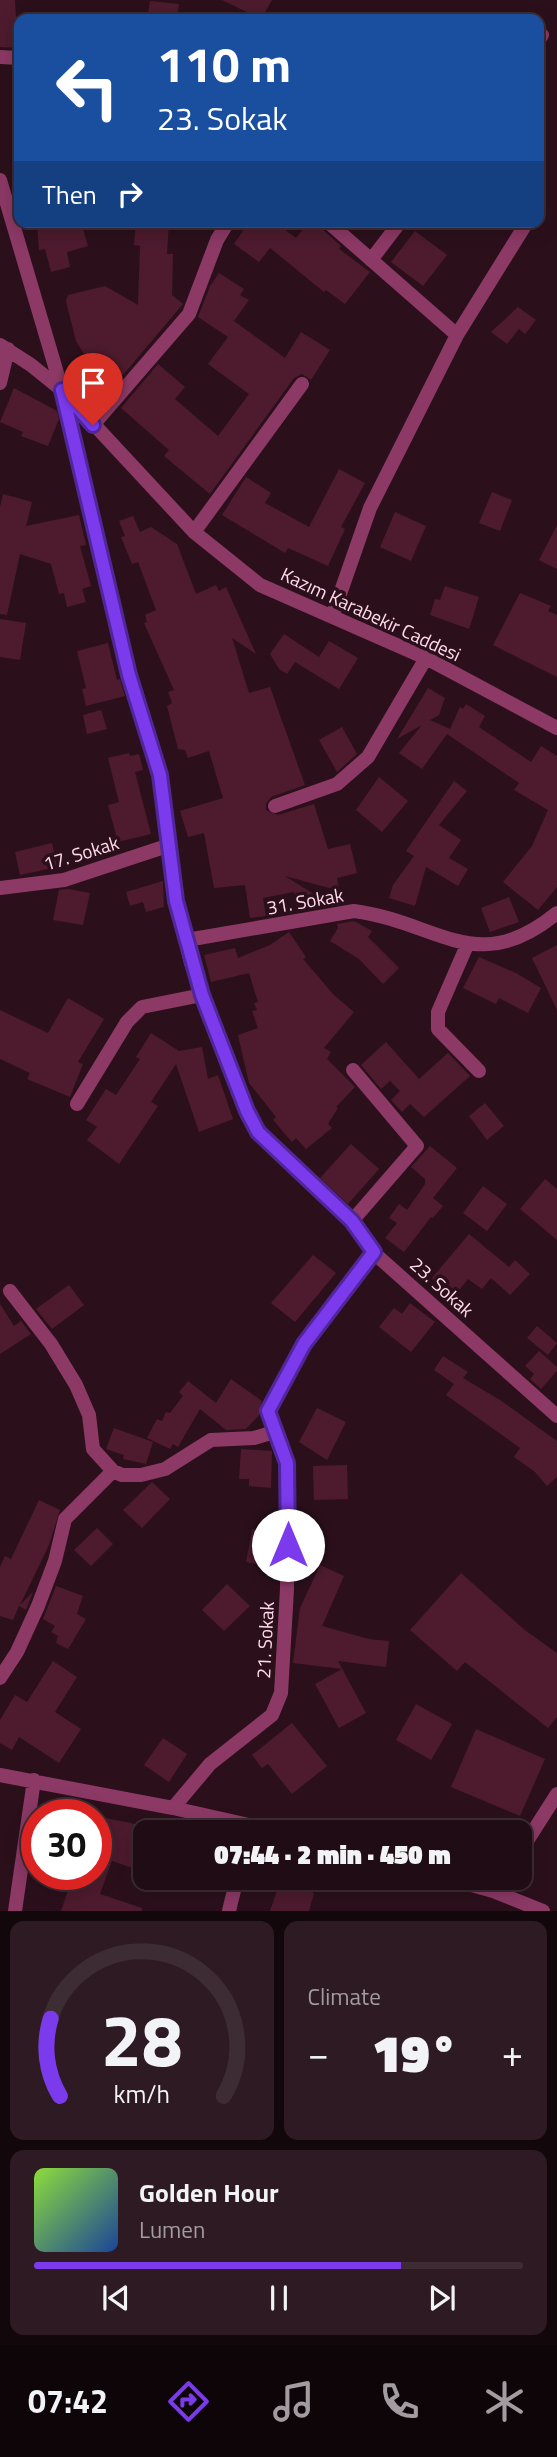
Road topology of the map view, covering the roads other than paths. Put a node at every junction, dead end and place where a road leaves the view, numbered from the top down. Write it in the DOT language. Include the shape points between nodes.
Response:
graph roads {
  1 [pos="0,180"];
  2 [pos="14,227"];
  3 [pos="14,228"];
  4 [pos="224,228"];
  5 [pos="335,228"];
  6 [pos="395,228"];
  7 [pos="523,228"];
  8 [pos="371,260"];
  9 [pos="457,335"];
  10 [pos="4,347"];
  11 [pos="0,383"];
  12 [pos="302,384"];
  13 [pos="62,390"];
  14 [pos="93,425"];
  15 [pos="194,532"];
  16 [pos="332,617"];
  17 [pos="426,658"];
  18 [pos="557,728"];
  19 [pos="275,806"];
  20 [pos="170,845"];
  21 [pos="0,888"];
  22 [pos="557,914"];
  23 [pos="187,940"];
  24 [pos="468,943"];
  25 [pos="202,995"];
  26 [pos="353,1070"];
  27 [pos="480,1070"];
  28 [pos="77,1104"];
  29 [pos="352,1221"];
  30 [pos="374,1252"];
  31 [pos="10,1291"];
  32 [pos="557,1416"];
  33 [pos="274,1432"];
  34 [pos="113,1471"];
  35 [pos="0,1678"];
  36 [pos="0,1775"];
  37 [pos="34,1780"];
  38 [pos="557,1794"];
  39 [pos="173,1808"];
  40 [pos="219,1820"];
  41 [pos="532,1833"];
  42 [pos="234,1890"];
  43 [pos="489,1890"];
  44 [pos="493,1891"];
  45 [pos="15,1911"];
  46 [pos="229,1911"];
  47 [pos="543,1911"];
  1 -- 2 [label="street, 23. Sokak"];
  3 -- 13 [label="street, 23. Sokak"];
  4 -- 14 [label="street" via="189,314"];
  5 -- 8 [label="street"];
  6 -- 8 [label="street"];
  7 -- 9 [label="street"];
  8 -- 9 [label="street"];
  9 -- 16 [label="street" via="370,508"];
  10 -- 11 [label="street"];
  10 -- 13 [label="street, Kazım Karabekir Caddesi"];
  12 -- 15 [label="street"];
  13 -- 14 [label="street, Kazım Karabekir Caddesi"];
  13 -- 20 [label="street, 23. Sokak" via="129,675 160,775"];
  14 -- 15 [label="street, Kazım Karabekir Caddesi"];
  15 -- 16 [label="street, Kazım Karabekir Caddesi" via="260,584"];
  16 -- 17 [label="street, Kazım Karabekir Caddesi"];
  17 -- 18 [label="street, Kazım Karabekir Caddesi"];
  17 -- 19 [label="street" via="368,757 337,784"];
  20 -- 21 [label="street, 17. Sokak" via="64,880"];
  20 -- 23 [label="street, 23. Sokak" via="176,901"];
  22 -- 24 [label="street, 31. Sokak" via="520,939 494,946"];
  23 -- 24 [label="street, 31. Sokak" via="354,911"];
  23 -- 25 [label="street, 23. Sokak"];
  24 -- 27 [label="street" via="438,1012 438,1029"];
  25 -- 28 [label="street" via="142,1007 127,1022"];
  25 -- 29 [label="street, 23. Sokak" via="258,1132"];
  26 -- 29 [label="street" via="417,1146"];
  29 -- 30 [label="street, 23. Sokak"];
  30 -- 32 [label="street, 23. Sokak"];
  30 -- 33 [label="street, 21. Sokak" via="304,1344 268,1411"];
  31 -- 34 [label="street" via="76,1385 89,1415 93,1449"];
  33 -- 34 [label="street" via="211,1440 165,1469 141,1475"];
  33 -- 39 [label="street, 21. Sokak" via="287,1463 289,1523 281,1693 272,1714 210,1764"];
  34 -- 35 [label="street" via="65,1519 38,1606"];
  36 -- 37 [label="street"];
  37 -- 39 [label="street"];
  37 -- 45 [label="street"];
  38 -- 41 [label="street"];
  39 -- 40 [label="street"];
  42 -- 46 [label="street"];
  43 -- 44 [label="street"];
  44 -- 47 [label="street"];
}
